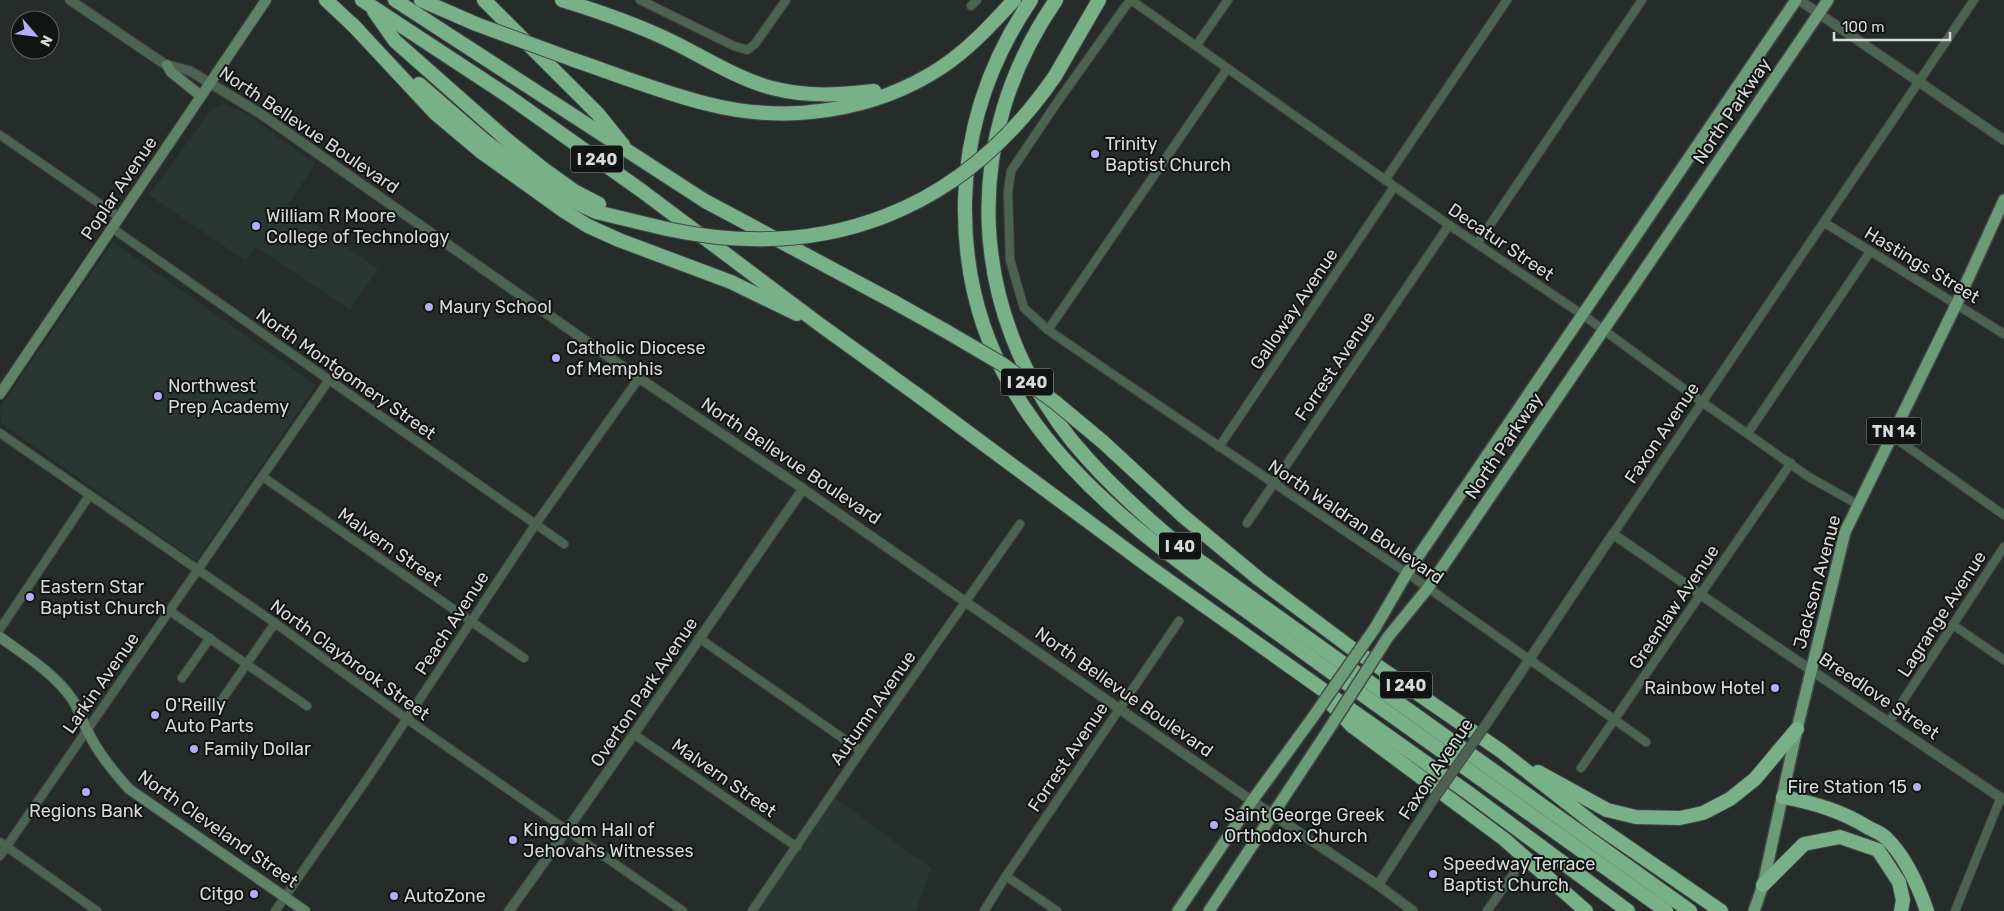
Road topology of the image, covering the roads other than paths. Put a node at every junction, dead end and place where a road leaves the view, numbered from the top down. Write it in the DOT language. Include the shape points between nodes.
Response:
graph roads {
  1 [pos="70,0"];
  2 [pos="266,0"];
  3 [pos="326,0"];
  4 [pos="395,0"];
  5 [pos="421,0"];
  6 [pos="484,0"];
  7 [pos="562,0"];
  8 [pos="640,0"];
  9 [pos="786,0"];
  10 [pos="1014,0"];
  11 [pos="1031,0"];
  12 [pos="1056,0"];
  13 [pos="1099,0"];
  14 [pos="1130,0"];
  15 [pos="1228,0"];
  16 [pos="1507,0"];
  17 [pos="1642,0"];
  18 [pos="1797,0"];
  19 [pos="1828,0"];
  20 [pos="1974,0"];
  21 [pos="365,2"];
  22 [pos="1818,14"];
  23 [pos="352,24"];
  24 [pos="1196,46"];
  25 [pos="167,65"];
  26 [pos="1227,69"];
  27 [pos="1919,82"];
  28 [pos="209,84"];
  29 [pos="904,88"];
  30 [pos="201,96"];
  31 [pos="0,135"];
  32 [pos="2004,140"];
  33 [pos="632,155"];
  34 [pos="1385,180"];
  35 [pos="1394,187"];
  36 [pos="2004,200"];
  37 [pos="598,208"];
  38 [pos="119,217"];
  39 [pos="1825,222"];
  40 [pos="1449,225"];
  41 [pos="112,228"];
  42 [pos="1477,244"];
  43 [pos="1870,252"];
  44 [pos="1956,304"];
  45 [pos="1583,315"];
  46 [pos="819,324"];
  47 [pos="1048,330"];
  48 [pos="1604,330"];
  49 [pos="2004,334"];
  50 [pos="639,378"];
  51 [pos="329,380"];
  52 [pos="1,391"];
  53 [pos="1702,402"];
  54 [pos="0,433"];
  55 [pos="1748,433"];
  56 [pos="1892,436"];
  57 [pos="1219,447"];
  58 [pos="1791,463"];
  59 [pos="263,477"];
  60 [pos="1274,483"];
  61 [pos="803,489"];
  62 [pos="89,496"];
  63 [pos="1857,504"];
  64 [pos="2004,515"];
  65 [pos="1247,523"];
  66 [pos="1020,524"];
  67 [pos="535,525"];
  68 [pos="1613,534"];
  69 [pos="564,544"];
  70 [pos="2004,547"];
  71 [pos="197,571"];
  72 [pos="1407,574"];
  73 [pos="1428,588"];
  74 [pos="1700,595"];
  75 [pos="966,601"];
  76 [pos="170,611"];
  77 [pos="470,621"];
  78 [pos="1179,621"];
  79 [pos="275,623"];
  80 [pos="1953,625"];
  81 [pos="0,629"];
  82 [pos="0,637"];
  83 [pos="210,638"];
  84 [pos="699,638"];
  85 [pos="524,658"];
  86 [pos="1528,659"];
  87 [pos="2004,660"];
  88 [pos="247,664"];
  89 [pos="1811,671"];
  90 [pos="182,678"];
  91 [pos="1307,680"];
  92 [pos="219,704"];
  93 [pos="307,706"];
  94 [pos="1120,708"];
  95 [pos="407,719"];
  96 [pos="1615,721"];
  97 [pos="1889,722"];
  98 [pos="1797,728"];
  99 [pos="87,730"];
  100 [pos="635,735"];
  101 [pos="1646,742"];
  102 [pos="862,750"];
  103 [pos="1501,750"];
  104 [pos="1582,768"];
  105 [pos="1783,796"];
  106 [pos="2002,798"];
  107 [pos="1252,801"];
  108 [pos="1273,816"];
  109 [pos="567,832"];
  110 [pos="3,844"];
  111 [pos="797,846"];
  112 [pos="0,856"];
  113 [pos="1514,873"];
  114 [pos="1006,876"];
  115 [pos="1763,884"];
  116 [pos="1378,885"];
  117 [pos="285,897"];
  118 [pos="1409,910"];
  119 [pos="97,911"];
  120 [pos="275,911"];
  121 [pos="305,911"];
  122 [pos="508,911"];
  123 [pos="683,911"];
  124 [pos="752,911"];
  125 [pos="984,911"];
  126 [pos="1056,911"];
  127 [pos="1178,911"];
  128 [pos="1209,911"];
  129 [pos="1487,911"];
  130 [pos="1586,911"];
  131 [pos="1628,911"];
  132 [pos="1666,911"];
  133 [pos="1690,911"];
  134 [pos="1721,911"];
  135 [pos="1754,911"];
  136 [pos="1901,911"];
  137 [pos="1927,911"];
  138 [pos="1956,911"];
  1 -- 25 [label="street, North Bellevue Boulevard"];
  2 -- 28 [label="main road, Poplar Avenue"];
  3 -- 23 [label="highway"];
  4 -- 33 [label="highway, I 240"];
  5 -- 29 [label="highway, bridge" via="574,60 706,104 742,111 817,112"];
  6 -- 33 [label="highway" via="598,114"];
  7 -- 29 [label="highway" via="654,33 745,79 773,88 832,96"];
  8 -- 9 [label="street" via="747,50 755,44"];
  10 -- 29 [label="highway" via="962,52"];
  11 -- 132 [label="highway, I 40" via="1001,51 978,111 969,154 965,216 968,258 988,339 1027,413 1047,442 1100,498 1149,540"];
  12 -- 133 [label="highway, I 40" via="1023,56 1002,108 989,173 987,205 992,263 1008,328 1031,378 1059,422 1108,481 1190,554"];
  13 -- 37 [label="highway, bridge" via="1055,76 1019,122 975,164 929,195 876,219 822,234 762,240 714,238 666,229"];
  14 -- 24 [label="street, Decatur Street"];
  14 -- 47 [label="street" via="1011,171 1008,192 1010,260 1014,279 1024,308"];
  15 -- 24 [label="street"];
  16 -- 34 [label="street"];
  17 -- 42 [label="street"];
  18 -- 22 [label="street"];
  18 -- 45 [label="main road, North Parkway"];
  19 -- 22 [label="main road, North Parkway"];
  20 -- 27 [label="street, Faxon Avenue"];
  21 -- 37 [label="highway" via="395,41 506,139"];
  21 -- 46 [label="highway, I 240" via="508,96 634,185"];
  22 -- 27 [label="street"];
  22 -- 48 [label="main road, North Parkway"];
  23 -- 37 [label="highway" via="486,142 551,188"];
  23 -- 46 [label="highway" via="436,114 480,151 564,211 619,240 731,282"];
  24 -- 26 [label="street, Decatur Street"];
  25 -- 28 [label="street, North Bellevue Boulevard" via="190,71"];
  25 -- 30 [label="main road"];
  26 -- 34 [label="street, Decatur Street"];
  26 -- 47 [label="street"];
  27 -- 32 [label="street"];
  27 -- 39 [label="street, Faxon Avenue"];
  28 -- 30 [label="main road, Poplar Avenue"];
  28 -- 50 [label="street, North Bellevue Boulevard" via="261,114"];
  30 -- 38 [label="main road, Poplar Avenue"];
  31 -- 38 [label="street"];
  33 -- 103 [label="highway, I 240, bridge" via="704,201 894,302 1002,364 1103,442 1183,516 1259,578 1350,647"];
  34 -- 35 [label="street, Decatur Street"];
  35 -- 40 [label="street, Decatur Street"];
  35 -- 57 [label="street, Galloway Avenue"];
  36 -- 44 [label="main road, Jackson Avenue / TN 14"];
  38 -- 41 [label="main road, Poplar Avenue"];
  39 -- 43 [label="street, Hastings Street"];
  39 -- 53 [label="street, Faxon Avenue"];
  40 -- 42 [label="street, Decatur Street"];
  40 -- 60 [label="street, Forrest Avenue"];
  41 -- 51 [label="street, North Montgomery Street"];
  41 -- 52 [label="main road, Poplar Avenue"];
  42 -- 45 [label="street, Decatur Street"];
  43 -- 44 [label="street, Hastings Street"];
  43 -- 55 [label="street"];
  44 -- 49 [label="street, Hastings Street"];
  44 -- 56 [label="main road, Jackson Avenue / TN 14"];
  45 -- 48 [label="street, Decatur Street"];
  45 -- 72 [label="main road, North Parkway"];
  46 -- 91 [label="highway, I 240"];
  47 -- 57 [label="street, North Waldran Boulevard"];
  48 -- 53 [label="street, Decatur Street"];
  48 -- 73 [label="main road, North Parkway"];
  50 -- 61 [label="street, North Bellevue Boulevard"];
  50 -- 67 [label="street, Peach Avenue"];
  51 -- 59 [label="street, Larkin Avenue"];
  51 -- 67 [label="street, North Montgomery Street"];
  53 -- 55 [label="street, Decatur Street"];
  53 -- 68 [label="street, Faxon Avenue"];
  54 -- 62 [label="street, North Claybrook Street"];
  55 -- 58 [label="street, Decatur Street"];
  56 -- 63 [label="main road, Jackson Avenue / TN 14"];
  56 -- 64 [label="street"];
  57 -- 60 [label="street, North Waldran Boulevard"];
  58 -- 63 [label="street, Decatur Street"];
  58 -- 74 [label="street, Greenlaw Avenue"];
  59 -- 71 [label="street, Larkin Avenue"];
  59 -- 77 [label="street, Malvern Street"];
  60 -- 65 [label="street, Forrest Avenue"];
  60 -- 72 [label="street, North Waldran Boulevard"];
  61 -- 75 [label="street, North Bellevue Boulevard"];
  61 -- 84 [label="street, Overton Park Avenue"];
  62 -- 71 [label="street, North Claybrook Street"];
  62 -- 81 [label="street"];
  63 -- 89 [label="main road, Jackson Avenue / TN 14" via="1843,536"];
  66 -- 75 [label="street, Autumn Avenue"];
  67 -- 69 [label="street, North Montgomery Street"];
  67 -- 77 [label="street, Peach Avenue"];
  68 -- 74 [label="street, Breedlove Street"];
  68 -- 86 [label="street, Faxon Avenue"];
  70 -- 80 [label="street, Lagrange Avenue"];
  71 -- 76 [label="street, Larkin Avenue"];
  71 -- 79 [label="street, North Claybrook Street"];
  72 -- 73 [label="street, North Waldran Boulevard"];
  72 -- 107 [label="main road, North Parkway, bridge" via="1375,628"];
  73 -- 86 [label="street, North Waldran Boulevard"];
  73 -- 108 [label="main road, North Parkway, bridge" via="1388,637"];
  74 -- 89 [label="street, Breedlove Street"];
  74 -- 96 [label="street, Greenlaw Avenue"];
  75 -- 94 [label="street, North Bellevue Boulevard"];
  75 -- 102 [label="street, Autumn Avenue"];
  76 -- 83 [label="street"];
  76 -- 99 [label="street, Larkin Avenue"];
  77 -- 85 [label="street, Malvern Street"];
  77 -- 95 [label="street, Peach Avenue"];
  78 -- 94 [label="street, Forrest Avenue"];
  79 -- 88 [label="street"];
  79 -- 95 [label="street, North Claybrook Street"];
  80 -- 87 [label="street"];
  80 -- 97 [label="street, Lagrange Avenue"];
  82 -- 99 [label="main road, North Cleveland Street" via="60,683 81,714"];
  83 -- 88 [label="street"];
  83 -- 90 [label="street"];
  84 -- 100 [label="street, Overton Park Avenue"];
  84 -- 102 [label="street"];
  86 -- 96 [label="street, North Waldran Boulevard"];
  86 -- 116 [label="street, Faxon Avenue, bridge"];
  88 -- 92 [label="street"];
  88 -- 93 [label="street"];
  89 -- 97 [label="street, Breedlove Street"];
  89 -- 98 [label="main road, Jackson Avenue / TN 14"];
  91 -- 130 [label="highway" via="1352,726 1504,839"];
  91 -- 131 [label="highway, I 240" via="1470,794"];
  94 -- 107 [label="street, North Bellevue Boulevard"];
  94 -- 114 [label="street, Forrest Avenue"];
  95 -- 109 [label="street, North Claybrook Street"];
  95 -- 117 [label="street, Peach Avenue"];
  96 -- 101 [label="street, North Waldran Boulevard"];
  96 -- 104 [label="street, Greenlaw Avenue"];
  97 -- 106 [label="street, Breedlove Street"];
  98 -- 103 [label="highway" via="1754,779 1730,798 1704,813 1680,818 1636,817 1607,810"];
  98 -- 105 [label="main road, Jackson Avenue / TN 14"];
  99 -- 110 [label="street, Larkin Avenue"];
  99 -- 117 [label="main road, North Cleveland Street" via="112,771 129,789"];
  100 -- 109 [label="street, Overton Park Avenue"];
  100 -- 111 [label="street, Malvern Street"];
  102 -- 111 [label="street, Autumn Avenue"];
  103 -- 134 [label="highway, I 240" via="1593,823"];
  105 -- 115 [label="main road, Jackson Avenue / TN 14"];
  105 -- 137 [label="highway" via="1848,815 1886,837 1907,865"];
  106 -- 138 [label="street"];
  107 -- 108 [label="street, North Bellevue Boulevard"];
  107 -- 127 [label="main road, North Parkway"];
  108 -- 116 [label="street, North Bellevue Boulevard"];
  108 -- 128 [label="main road, North Parkway"];
  109 -- 122 [label="street, Overton Park Avenue"];
  109 -- 123 [label="street, North Claybrook Street"];
  110 -- 112 [label="street, Larkin Avenue"];
  110 -- 119 [label="street"];
  111 -- 124 [label="street, Autumn Avenue"];
  113 -- 129 [label="street"];
  114 -- 125 [label="street, Forrest Avenue"];
  114 -- 126 [label="street"];
  115 -- 135 [label="main road, Jackson Avenue / TN 14"];
  115 -- 136 [label="highway" via="1804,844 1840,837 1878,850 1899,882 1903,900"];
  116 -- 118 [label="street, North Bellevue Boulevard"];
  117 -- 120 [label="street, Peach Avenue"];
  117 -- 121 [label="main road, North Cleveland Street"];
}
